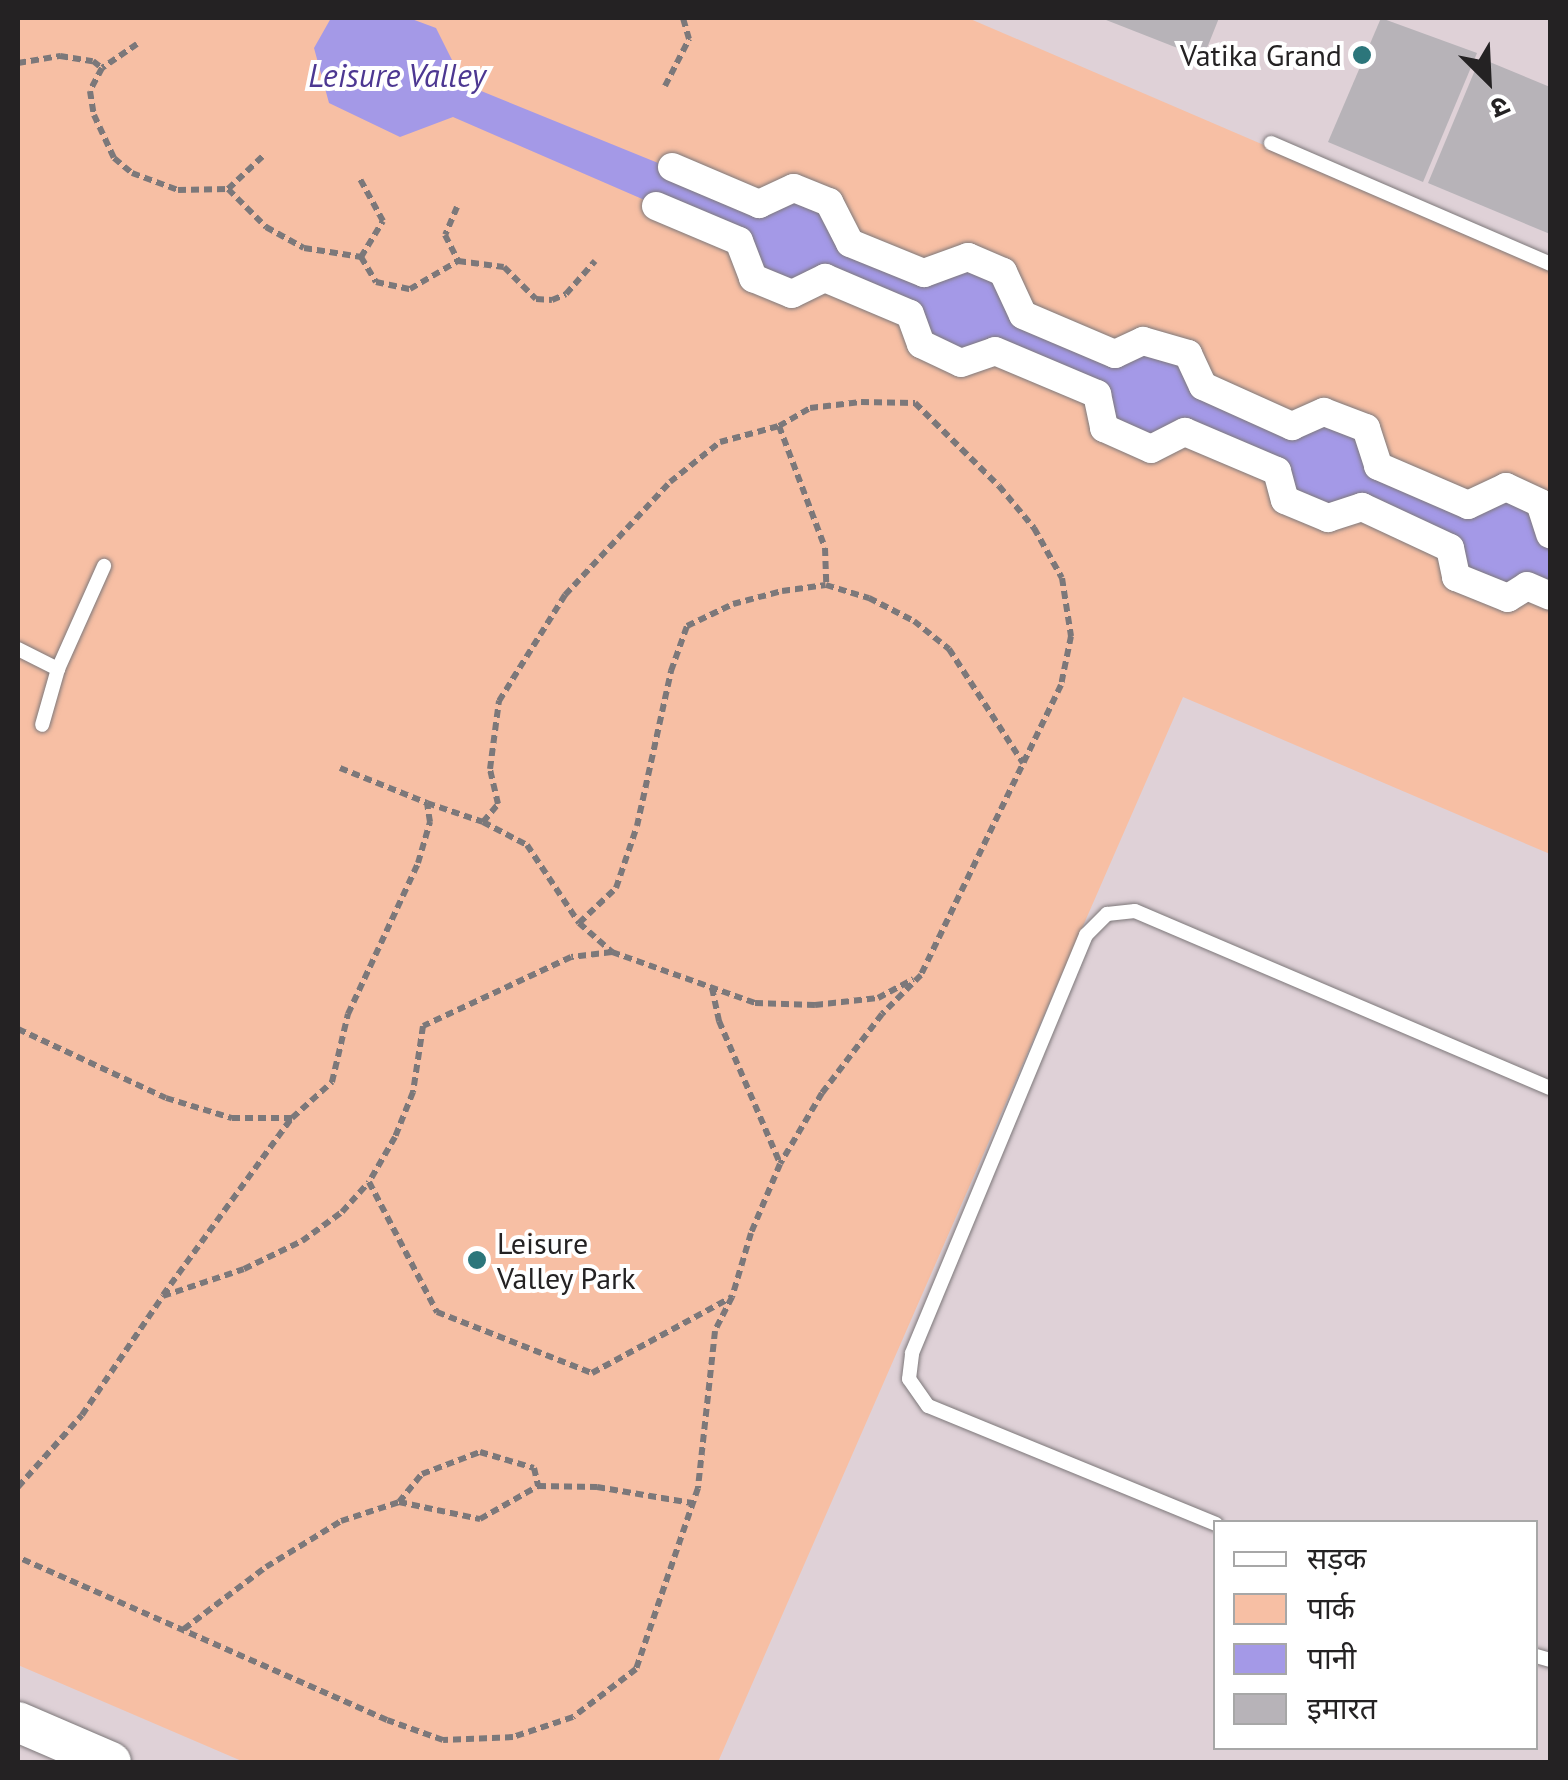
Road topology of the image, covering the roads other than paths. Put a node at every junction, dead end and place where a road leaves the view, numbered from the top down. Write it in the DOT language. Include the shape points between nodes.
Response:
graph roads {
  1 [pos="1270,143"];
  2 [pos="672,167"];
  3 [pos="759,204"];
  4 [pos="656,206"];
  5 [pos="739,241"];
  6 [pos="1550,264"];
  7 [pos="1550,534"];
  8 [pos="104,566"];
  9 [pos="1550,596"];
  10 [pos="18,649"];
  11 [pos="58,669"];
  12 [pos="42,725"];
  13 [pos="1550,1088"];
  14 [pos="1213,1523"];
  15 [pos="18,1722"];
  16 [pos="111,1762"];
  1 -- 6 [label="lane"];
  2 -- 3 [label="street"];
  3 -- 5 [label="street"];
  3 -- 7 [label="street" via="794,188 829,202 850,243 924,274 968,258 1003,272 1023,315 1116,354 1143,341 1188,354 1203,386 1292,426 1324,412 1366,428 1378,466 1468,505 1506,487 1540,503"];
  4 -- 5 [label="street"];
  5 -- 9 [label="street" via="754,278 792,294 825,278 910,314 920,344 961,363 995,351 1097,394 1104,428 1151,449 1185,432 1277,471 1285,500 1328,518 1362,507 1450,548 1456,577 1508,598 1527,586"];
  8 -- 11 [label="lane"];
  10 -- 11 [label="lane"];
  11 -- 12 [label="lane"];
  13 -- 14 [label="lane" via="1136,911 1107,914 1086,936 912,1353 909,1379 928,1406"];
  15 -- 16 [label="street"];
}
